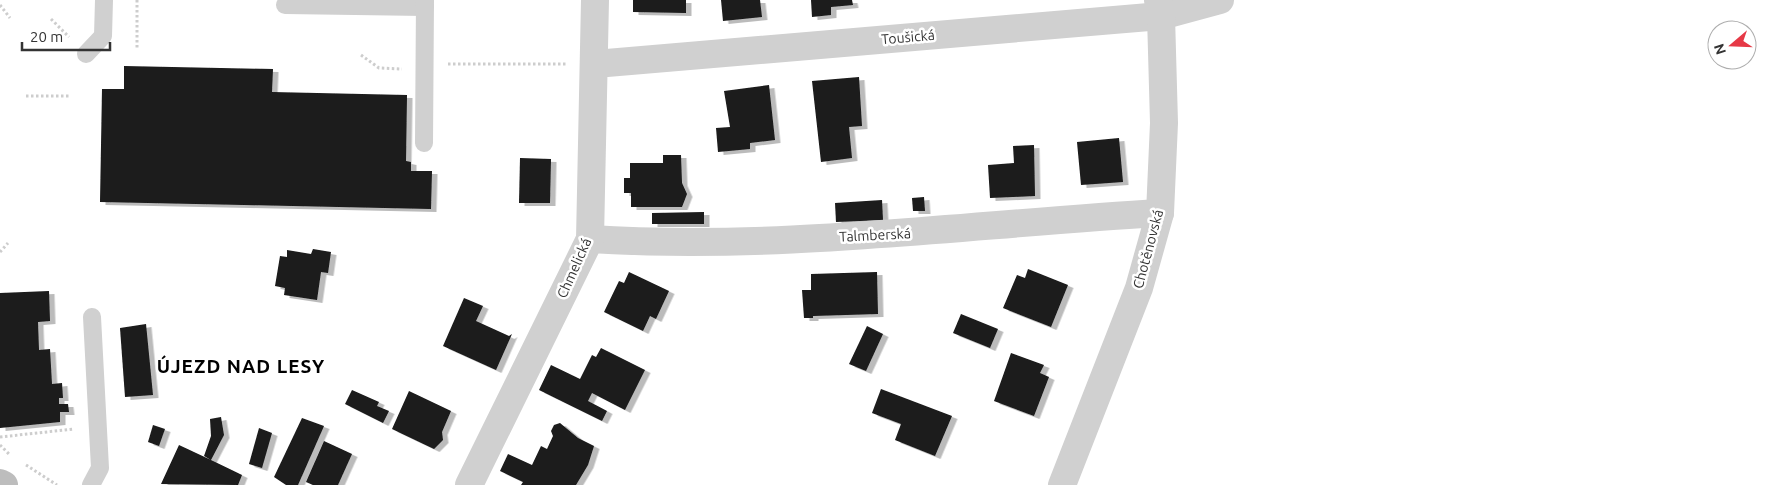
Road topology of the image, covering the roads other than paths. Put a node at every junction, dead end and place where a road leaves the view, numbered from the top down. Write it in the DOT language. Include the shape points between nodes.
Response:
graph roads {
  1 [pos="104,0"];
  2 [pos="595,0"];
  3 [pos="1220,0"];
  4 [pos="425,3"];
  5 [pos="285,5"];
  6 [pos="1159,8"];
  7 [pos="86,54"];
  8 [pos="595,64"];
  9 [pos="424,143"];
  10 [pos="1160,213"];
  11 [pos="590,239"];
  12 [pos="92,317"];
  13 [pos="0,483"];
  14 [pos="4,485"];
  15 [pos="92,485"];
  16 [pos="469,485"];
  17 [pos="1062,485"];
  1 -- 7 [label="lane" via="103,36"];
  2 -- 8 [label="street, Chmelická"];
  3 -- 6 [label="street, Toušická"];
  4 -- 5 [label="lane"];
  4 -- 9 [label="lane"];
  6 -- 8 [label="street, Toušická"];
  6 -- 10 [label="street, Chotěnovská" via="1164,123"];
  8 -- 11 [label="street, Chmelická"];
  10 -- 11 [label="street, Talmberská" via="890,235 645,242"];
  10 -- 17 [label="street, Chotěnovská" via="1139,288"];
  11 -- 16 [label="street, Chmelická"];
  12 -- 15 [label="lane" via="100,468"];
  13 -- 14 [label="street"];
}
